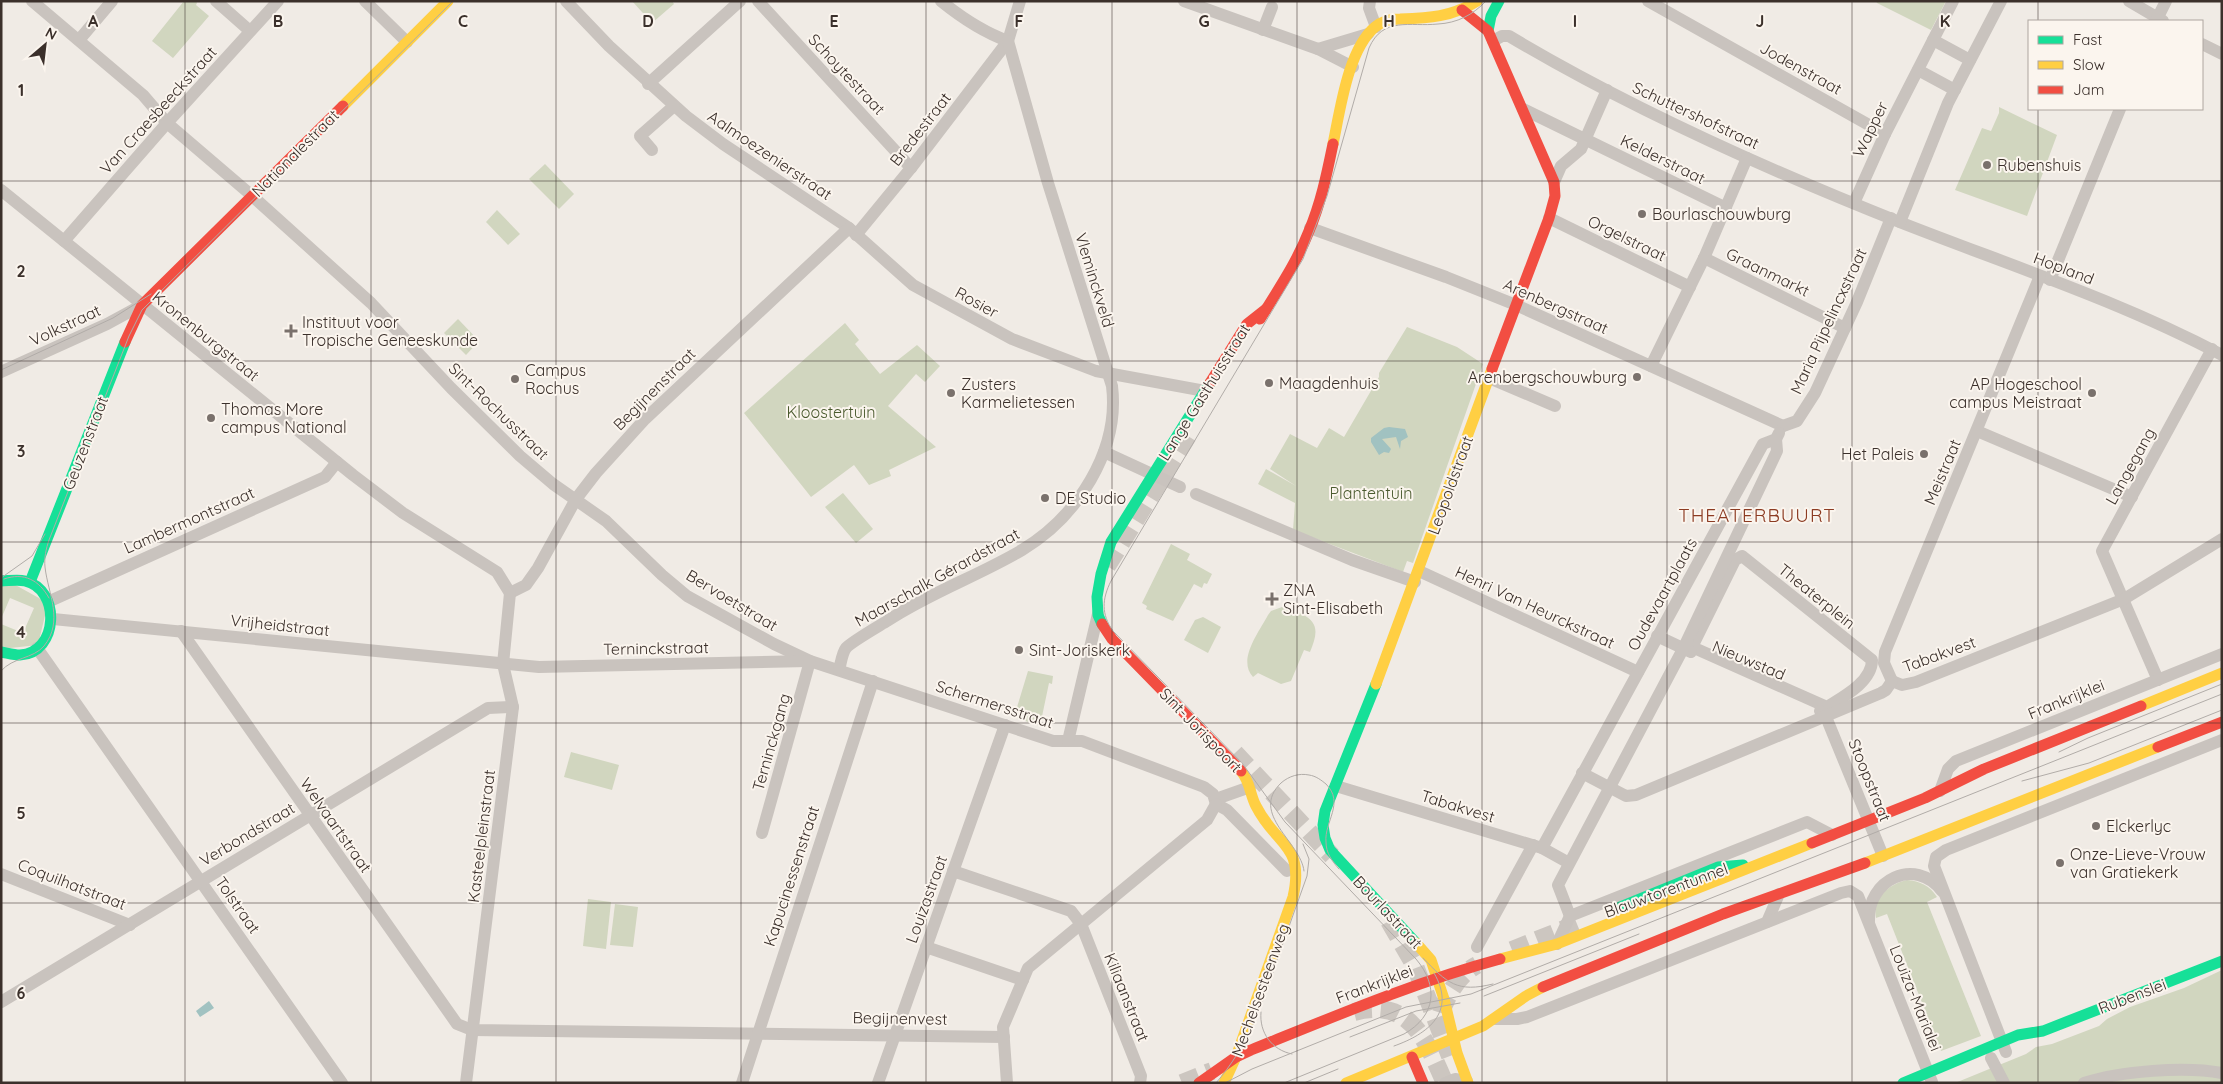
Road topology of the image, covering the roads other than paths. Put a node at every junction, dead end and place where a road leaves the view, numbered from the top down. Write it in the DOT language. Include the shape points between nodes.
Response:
graph roads {
  1 [pos="32,1"];
  2 [pos="112,1"];
  3 [pos="216,1"];
  4 [pos="278,1"];
  5 [pos="365,1"];
  6 [pos="566,1"];
  7 [pos="740,1"];
  8 [pos="758,1"];
  9 [pos="941,1"];
  10 [pos="1020,1"];
  11 [pos="1184,1"];
  12 [pos="1478,1"];
  13 [pos="1499,1"];
  14 [pos="1648,1"];
  15 [pos="1953,1"];
  16 [pos="2001,1"];
  17 [pos="2129,1"];
  18 [pos="2166,1"];
  19 [pos="445,2"];
  20 [pos="1366,2"];
  21 [pos="1272,6"];
  22 [pos="1462,10"];
  23 [pos="2158,20"];
  24 [pos="1263,30"];
  25 [pos="250,31"];
  26 [pos="1372,31"];
  27 [pos="1490,31"];
  28 [pos="79,40"];
  29 [pos="1933,40"];
  30 [pos="1008,41"];
  31 [pos="407,42"];
  32 [pos="2203,44"];
  33 [pos="1318,49"];
  34 [pos="2222,54"];
  35 [pos="1970,60"];
  36 [pos="1354,67"];
  37 [pos="1918,70"];
  38 [pos="648,84"];
  39 [pos="1607,90"];
  40 [pos="1955,90"];
  41 [pos="674,106"];
  42 [pos="1523,109"];
  43 [pos="2120,110"];
  44 [pos="167,123"];
  45 [pos="1885,134"];
  46 [pos="1586,139"];
  47 [pos="652,150"];
  48 [pos="1747,158"];
  49 [pos="911,168"];
  50 [pos="1554,182"];
  51 [pos="1,190"];
  52 [pos="252,196"];
  53 [pos="1854,203"];
  54 [pos="1726,208"];
  55 [pos="1549,218"];
  56 [pos="1896,220"];
  57 [pos="1310,228"];
  58 [pos="853,231"];
  59 [pos="64,241"];
  60 [pos="1704,258"];
  61 [pos="2045,278"];
  62 [pos="1690,287"];
  63 [pos="142,305"];
  64 [pos="1516,305"];
  65 [pos="1266,309"];
  66 [pos="1845,328"];
  67 [pos="2217,352"];
  68 [pos="1651,366"];
  69 [pos="1,372"];
  70 [pos="1108,373"];
  71 [pos="1489,378"];
  72 [pos="1205,391"];
  73 [pos="1555,406"];
  74 [pos="1783,426"];
  75 [pos="1192,431"];
  76 [pos="1977,432"];
  77 [pos="1776,439"];
  78 [pos="1104,452"];
  79 [pos="337,462"];
  80 [pos="1152,474"];
  81 [pos="1180,487"];
  82 [pos="1196,494"];
  83 [pos="2132,496"];
  84 [pos="576,499"];
  85 [pos="1060,519"];
  86 [pos="2222,539"];
  87 [pos="1731,548"];
  88 [pos="1742,556"];
  89 [pos="1417,576"];
  90 [pos="2,580"];
  91 [pos="30,582"];
  92 [pos="510,593"];
  93 [pos="2124,599"];
  94 [pos="50,601"];
  95 [pos="1098,614"];
  96 [pos="53,619"];
  97 [pos="181,631"];
  98 [pos="1658,636"];
  99 [pos="37,648"];
  100 [pos="1683,649"];
  101 [pos="2222,654"];
  102 [pos="2,655"];
  103 [pos="810,661"];
  104 [pos="1878,662"];
  105 [pos="503,664"];
  106 [pos="839,670"];
  107 [pos="1638,672"];
  108 [pos="2222,673"];
  109 [pos="2158,680"];
  110 [pos="873,681"];
  111 [pos="1892,681"];
  112 [pos="507,707"];
  113 [pos="1826,717"];
  114 [pos="2222,722"];
  115 [pos="1005,726"];
  116 [pos="2222,740"];
  117 [pos="1068,741"];
  118 [pos="1582,773"];
  119 [pos="1336,786"];
  120 [pos="1250,787"];
  121 [pos="1609,788"];
  122 [pos="1940,791"];
  123 [pos="1216,802"];
  124 [pos="309,816"];
  125 [pos="1870,820"];
  126 [pos="1956,827"];
  127 [pos="762,833"];
  128 [pos="1832,835"];
  129 [pos="1976,838"];
  130 [pos="1538,847"];
  131 [pos="1332,852"];
  132 [pos="1292,853"];
  133 [pos="1883,856"];
  134 [pos="1569,863"];
  135 [pos="1756,866"];
  136 [pos="953,871"];
  137 [pos="1287,871"];
  138 [pos="1,874"];
  139 [pos="202,881"];
  140 [pos="1778,894"];
  141 [pos="1945,895"];
  142 [pos="1573,920"];
  143 [pos="1767,922"];
  144 [pos="1080,924"];
  145 [pos="130,925"];
  146 [pos="1870,926"];
  147 [pos="1557,944"];
  148 [pos="926,947"];
  149 [pos="1477,947"];
  150 [pos="2222,960"];
  151 [pos="1437,977"];
  152 [pos="1023,980"];
  153 [pos="1,1002"];
  154 [pos="1495,1019"];
  155 [pos="472,1030"];
  156 [pos="758,1032"];
  157 [pos="895,1034"];
  158 [pos="1004,1037"];
  159 [pos="1454,1039"];
  160 [pos="2004,1047"];
  161 [pos="1236,1057"];
  162 [pos="1412,1057"];
  163 [pos="1991,1058"];
  164 [pos="2222,1073"];
  165 [pos="1930,1079"];
  166 [pos="1467,1082"];
  167 [pos="342,1083"];
  168 [pos="466,1083"];
  169 [pos="742,1083"];
  170 [pos="878,1083"];
  171 [pos="1007,1083"];
  172 [pos="1140,1083"];
  173 [pos="1199,1083"];
  174 [pos="1224,1083"];
  175 [pos="1346,1083"];
  176 [pos="1423,1083"];
  177 [pos="1445,1083"];
  178 [pos="1903,1083"];
  179 [pos="2004,1083"];
  180 [pos="2084,1083"];
  1 -- 28 [label="street, Sint-Rochusstraat"];
  2 -- 28 [label="street"];
  3 -- 25 [label="street"];
  4 -- 25 [label="street, Van Craesbeeckstraat"];
  5 -- 31 [label="street"];
  6 -- 38 [label="street, Aalmoezenierstraat"];
  7 -- 38 [label="street"];
  8 -- 49 [label="street, Schoytestraat"];
  9 -- 30 [label="street" via="960,17"];
  10 -- 30 [label="street"];
  11 -- 24 [label="street"];
  12 -- 22 [label="street"];
  13 -- 27 [label="street"];
  14 -- 45 [label="street, Jodenstraat"];
  15 -- 29 [label="street, Wapper"];
  16 -- 35 [label="street"];
  17 -- 23 [label="street"];
  18 -- 23 [label="street"];
  19 -- 31 [label="street, Nationalestraat"];
  20 -- 26 [label="street"];
  21 -- 24 [label="street"];
  22 -- 26 [label="street" via="1438,18 1396,19"];
  22 -- 27 [label="street"];
  24 -- 33 [label="street"];
  25 -- 44 [label="street, Van Craesbeeckstraat"];
  26 -- 33 [label="street"];
  26 -- 36 [label="street, Lange Gasthuisstraat" via="1358,50"];
  27 -- 39 [label="street, Schuttershofstraat" via="1509,36"];
  27 -- 42 [label="street"];
  28 -- 44 [label="street, Sint-Rochusstraat" via="143,95"];
  29 -- 35 [label="street"];
  29 -- 37 [label="street, Wapper"];
  30 -- 49 [label="street, Bredestraat"];
  30 -- 70 [label="street, Vleminckveld" via="1048,183"];
  31 -- 52 [label="street, Nationalestraat"];
  32 -- 34 [label="street"];
  33 -- 36 [label="street"];
  35 -- 40 [label="street"];
  36 -- 57 [label="street, Lange Gasthuisstraat"];
  37 -- 40 [label="street"];
  37 -- 45 [label="street, Wapper"];
  38 -- 41 [label="street, Aalmoezenierstraat"];
  39 -- 46 [label="street"];
  39 -- 48 [label="street, Schuttershofstraat"];
  40 -- 56 [label="street"];
  41 -- 47 [label="street" via="640,136"];
  41 -- 58 [label="street, Aalmoezenierstraat" via="723,144"];
  42 -- 46 [label="street, Kelderstraat"];
  42 -- 50 [label="street"];
  43 -- 61 [label="street, Meistraat"];
  44 -- 52 [label="street, Sint-Rochusstraat"];
  44 -- 59 [label="street, Van Craesbeeckstraat"];
  45 -- 53 [label="street, Wapper"];
  46 -- 50 [label="street" via="1576,155 1562,166"];
  46 -- 54 [label="street, Kelderstraat"];
  48 -- 53 [label="street, Schuttershofstraat"];
  48 -- 54 [label="street"];
  49 -- 58 [label="street, Bredestraat"];
  50 -- 55 [label="street, Leopoldstraat" via="1555,196"];
  51 -- 59 [label="street, Kronenburgstraat"];
  52 -- 63 [label="street, Nationalestraat"];
  52 -- 84 [label="street, Sint-Rochusstraat" via="371,303 520,456"];
  53 -- 56 [label="street, Schuttershofstraat"];
  54 -- 60 [label="street"];
  55 -- 62 [label="street, Orgelstraat"];
  55 -- 64 [label="street, Leopoldstraat"];
  56 -- 61 [label="street, Hopland"];
  56 -- 66 [label="street, Maria Pijpelincxstraat"];
  57 -- 64 [label="street, Arenbergstraat"];
  57 -- 65 [label="street, Lange Gasthuisstraat" via="1288,274"];
  58 -- 70 [label="street, Rosier" via="913,285 976,321 1027,345"];
  58 -- 84 [label="street, Begijnenstraat" via="645,419"];
  59 -- 63 [label="street, Kronenburgstraat"];
  60 -- 62 [label="street"];
  60 -- 66 [label="street, Graanmarkt"];
  61 -- 67 [label="street, Hopland"];
  61 -- 76 [label="street, Meistraat"];
  62 -- 68 [label="street"];
  63 -- 69 [label="street, Volkstraat"];
  63 -- 79 [label="street, Kronenburgstraat"];
  63 -- 91 [label="street, Geuzenstraat"];
  64 -- 68 [label="street, Arenbergstraat"];
  64 -- 71 [label="street, Leopoldstraat"];
  65 -- 72 [label="street, Lange Gasthuisstraat" via="1247,324"];
  65 -- 75 [label="street"];
  66 -- 74 [label="street, Maria Pijpelincxstraat" via="1815,393 1796,422"];
  67 -- 83 [label="street, Langegang"];
  68 -- 74 [label="street, Arenbergstraat"];
  70 -- 72 [label="street, Rosier"];
  70 -- 78 [label="street, Vleminckveld" via="1113,415"];
  71 -- 73 [label="street"];
  71 -- 89 [label="street, Leopoldstraat"];
  72 -- 80 [label="street, Lange Gasthuisstraat"];
  74 -- 77 [label="street, Oudevaartplaats"];
  76 -- 83 [label="street"];
  76 -- 104 [label="street, Meistraat"];
  77 -- 87 [label="street, Oudevaartplaats" via="1777,451"];
  77 -- 98 [label="street, Oudevaartplaats" via="1764,444"];
  78 -- 80 [label="street"];
  78 -- 85 [label="street, Vleminckveld" via="1085,489"];
  79 -- 92 [label="street, Kronenburgstraat" via="403,512 498,572"];
  79 -- 94 [label="street, Lambermontstraat" via="326,477"];
  80 -- 81 [label="street"];
  80 -- 95 [label="street, Lange Gasthuisstraat" via="1111,542 1098,596"];
  82 -- 89 [label="street, Henri Van Heurckstraat" via="1352,560"];
  83 -- 93 [label="street, Langegang" via="2102,551"];
  84 -- 92 [label="street, Begijnenstraat" via="538,568 526,585"];
  84 -- 103 [label="street, Bervoetstraat" via="606,521 687,596"];
  85 -- 106 [label="street, Maarschalk Gérardstraat" via="1022,550 898,614 846,648"];
  86 -- 93 [label="street, Tabakvest"];
  87 -- 88 [label="street"];
  87 -- 100 [label="street, Oudevaartplaats"];
  88 -- 104 [label="street"];
  88 -- 104 [label="street, Meistraat" via="1734,560 1692,647 1827,707 1853,692"];
  89 -- 107 [label="street, Henri Van Heurckstraat"];
  89 -- 119 [label="street, Leopoldstraat"];
  90 -- 91 [label="street"];
  91 -- 94 [label="street"];
  92 -- 105 [label="street, Kasteelpleinstraat"];
  93 -- 109 [label="street"];
  93 -- 111 [label="street, Tabakvest" via="1916,682 1902,685"];
  94 -- 96 [label="street"];
  95 -- 117 [label="street"];
  95 -- 120 [label="street, Sint-Jorispoort" via="1112,638 1240,770"];
  96 -- 97 [label="street, Vrijheidstraat"];
  96 -- 99 [label="street" via="46,638"];
  97 -- 105 [label="street, Vrijheidstraat"];
  97 -- 124 [label="street, Welvaartstraat"];
  98 -- 100 [label="street, Nieuwstad"];
  98 -- 107 [label="street, Oudevaartplaats"];
  99 -- 102 [label="street" via="18,655"];
  99 -- 139 [label="street, Tolstraat"];
  100 -- 113 [label="street, Nieuwstad" via="1811,704"];
  100 -- 121 [label="street, Oudevaartplaats"];
  101 -- 109 [label="street, Frankrijklei"];
  103 -- 105 [label="street, Terninckstraat" via="539,667"];
  103 -- 106 [label="street, Schermersstraat"];
  103 -- 127 [label="street, Terninckgang"];
  104 -- 111 [label="street"];
  105 -- 112 [label="street, Kasteelpleinstraat"];
  106 -- 110 [label="street, Schermersstraat"];
  107 -- 118 [label="street, Oudevaartplaats"];
  108 -- 122 [label="street, Frankrijklei" via="1996,764"];
  109 -- 122 [label="street, Frankrijklei" via="1956,761 1948,769"];
  110 -- 115 [label="street, Schermersstraat"];
  110 -- 156 [label="street, Kapucinessenstraat"];
  111 -- 113 [label="street, Tabakvest" via="1881,693"];
  112 -- 124 [label="street, Verbondstraat" via="488,708"];
  112 -- 155 [label="street, Kasteelpleinstraat"];
  113 -- 121 [label="street, Tabakvest" via="1636,794 1626,796"];
  113 -- 125 [label="street, Stoopstraat"];
  114 -- 126 [label="street"];
  115 -- 117 [label="street, Schermersstraat" via="1053,741"];
  115 -- 136 [label="street, Louizastraat"];
  116 -- 129 [label="street"];
  117 -- 123 [label="street, Schermersstraat" via="1082,741 1204,787"];
  118 -- 121 [label="street"];
  118 -- 130 [label="street, Oudevaartplaats"];
  119 -- 130 [label="street, Tabakvest"];
  119 -- 131 [label="street, Leopoldstraat" via="1322,820 1324,838"];
  120 -- 123 [label="street"];
  120 -- 132 [label="street, Sint-Jorispoort" via="1258,810"];
  121 -- 134 [label="street, Oudevaartplaats"];
  122 -- 125 [label="street, Frankrijklei"];
  123 -- 137 [label="street, Schermersstraat"];
  123 -- 144 [label="street" via="1206,820"];
  124 -- 139 [label="street, Verbondstraat"];
  124 -- 155 [label="street, Welvaartstraat" via="457,1024"];
  125 -- 128 [label="street, Frankrijklei"];
  125 -- 133 [label="street, Stoopstraat"];
  126 -- 129 [label="street"];
  126 -- 133 [label="street"];
  128 -- 135 [label="street, Frankrijklei"];
  128 -- 142 [label="street" via="1807,822"];
  129 -- 141 [label="street, Louiza-Marialei" via="1941,852 1934,861"];
  130 -- 134 [label="street, Tabakvest"];
  130 -- 149 [label="street, Oudevaartplaats"];
  131 -- 151 [label="street, Bourlastraat" via="1425,951"];
  132 -- 161 [label="street, Mechelsesteenweg" via="1298,868 1293,897"];
  133 -- 140 [label="street"];
  134 -- 142 [label="street, Oudevaartplaats" via="1558,884"];
  135 -- 142 [label="street, Blauwtorentunnel" via="1733,864 1718,868"];
  135 -- 147 [label="street, Frankrijklei"];
  136 -- 144 [label="street" via="1071,911"];
  136 -- 148 [label="street, Louizastraat"];
  138 -- 145 [label="street, Coquilhatstraat"];
  139 -- 145 [label="street, Verbondstraat"];
  139 -- 167 [label="street, Tolstraat"];
  140 -- 143 [label="street"];
  140 -- 154 [label="street" via="1539,989"];
  141 -- 146 [label="street, Louiza-Marialei" via="1926,878 1910,874 1894,878 1875,893 1870,909"];
  141 -- 160 [label="street, Louiza-Marialei"];
  142 -- 147 [label="street"];
  143 -- 146 [label="street, Louiza-Marialei" via="1850,891 1858,896"];
  143 -- 154 [label="street" via="1527,1017"];
  144 -- 152 [label="street" via="1028,968"];
  144 -- 172 [label="street, Kiliaanstraat" via="1141,1076"];
  145 -- 153 [label="street, Verbondstraat"];
  146 -- 165 [label="street, Louiza-Marialei"];
  147 -- 151 [label="street, Frankrijklei"];
  148 -- 152 [label="street"];
  148 -- 157 [label="street, Louizastraat"];
  150 -- 160 [label="street, Rubenslei" via="2043,1031 2024,1045"];
  151 -- 159 [label="street, Bourlastraat"];
  151 -- 161 [label="street, Frankrijklei"];
  152 -- 158 [label="street" via="1003,1028"];
  154 -- 159 [label="street"];
  155 -- 156 [label="street, Begijnenvest"];
  155 -- 168 [label="street, Kasteelpleinstraat"];
  156 -- 157 [label="street, Begijnenvest"];
  156 -- 169 [label="street, Kapucinessenstraat"];
  157 -- 158 [label="street, Begijnenvest"];
  157 -- 170 [label="street, Louizastraat"];
  158 -- 171 [label="street"];
  159 -- 162 [label="street"];
  159 -- 166 [label="street, Bourlastraat"];
  160 -- 163 [label="street, Rubenslei"];
  160 -- 165 [label="street, Rubenslei"];
  161 -- 173 [label="street, Frankrijklei"];
  161 -- 174 [label="street, Mechelsesteenweg"];
  162 -- 175 [label="street"];
  162 -- 176 [label="street"];
  163 -- 165 [label="street, Rubenslei"];
  163 -- 179 [label="street"];
  164 -- 180 [label="street" via="2185,1069 2116,1074"];
  165 -- 178 [label="street, Rubenslei"];
  166 -- 177 [label="street" via="1455,1079"];
}
